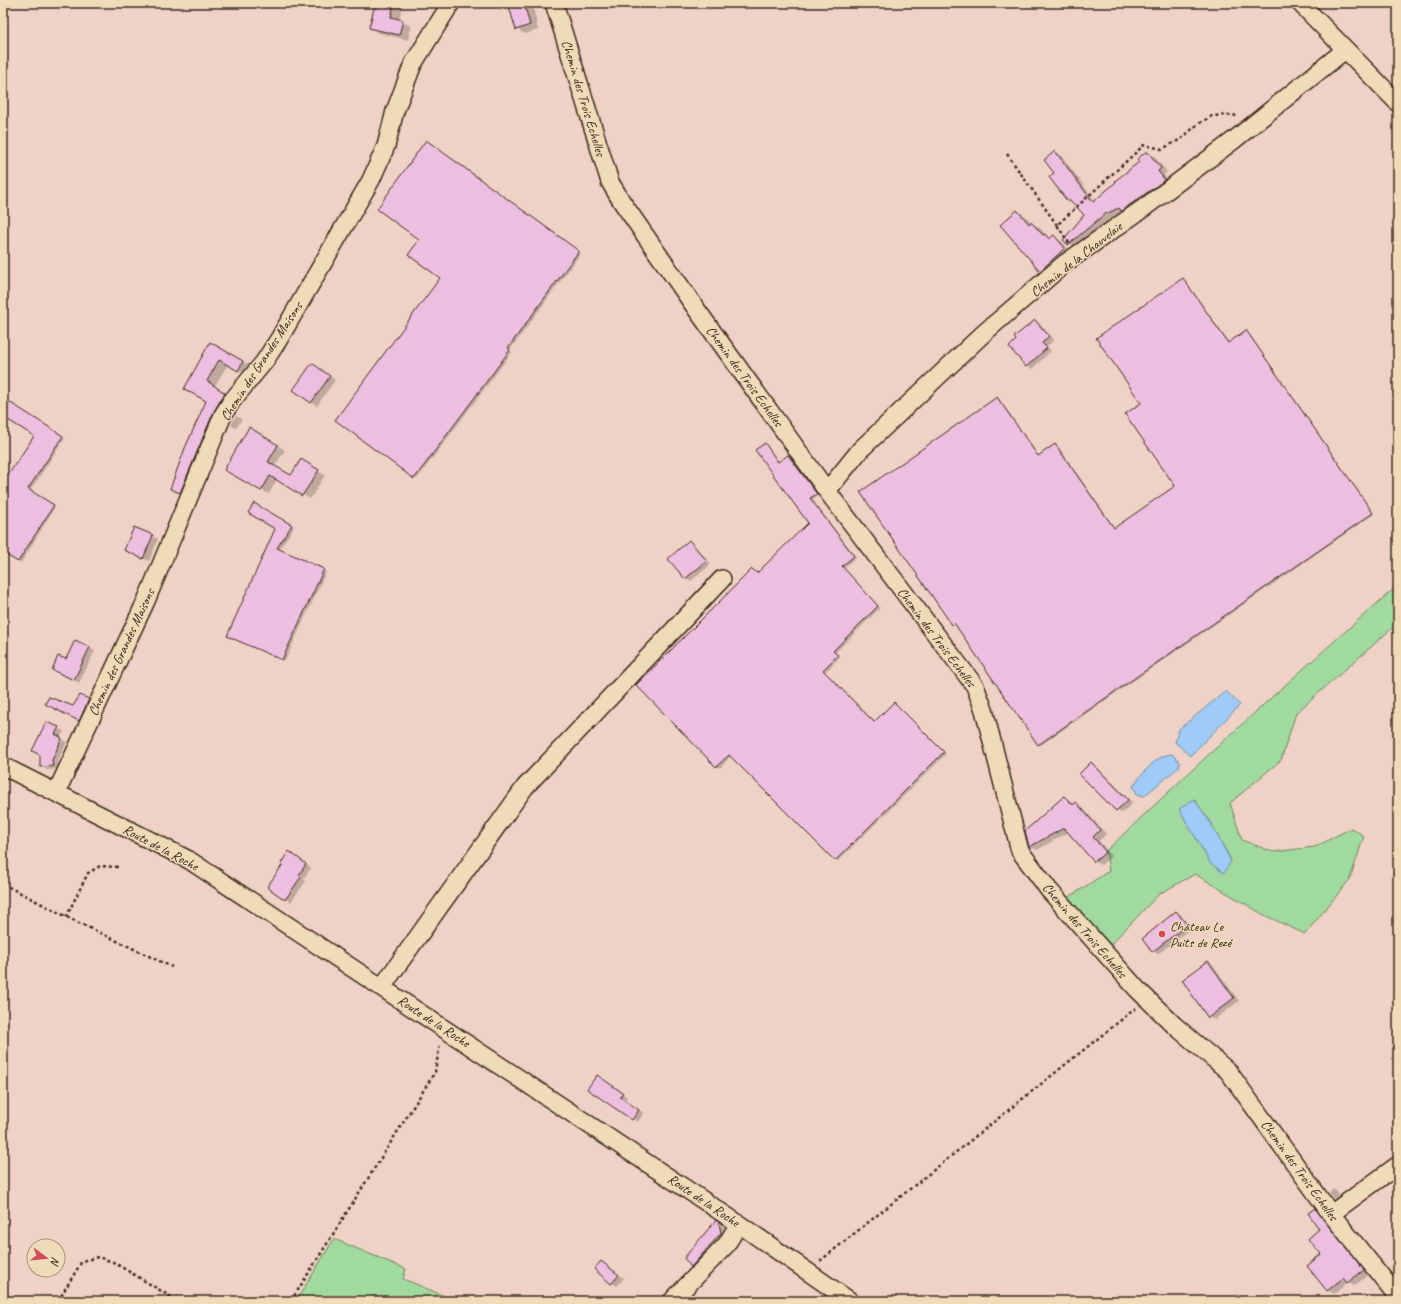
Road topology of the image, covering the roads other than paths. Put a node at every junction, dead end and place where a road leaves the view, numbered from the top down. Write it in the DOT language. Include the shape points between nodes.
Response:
graph roads {
  1 [pos="450,3"];
  2 [pos="554,3"];
  3 [pos="1300,3"];
  4 [pos="1345,50"];
  5 [pos="1398,103"];
  6 [pos="827,491"];
  7 [pos="722,579"];
  8 [pos="3,766"];
  9 [pos="56,793"];
  10 [pos="382,987"];
  11 [pos="1398,1165"];
  12 [pos="1331,1214"];
  13 [pos="739,1224"];
  14 [pos="1398,1297"];
  15 [pos="672,1301"];
  16 [pos="850,1301"];
  1 -- 9 [label="street, Chemin des Grandes Maisons" via="413,64 395,111 386,146 371,180 279,339 223,415 146,601"];
  2 -- 6 [label="street, Chemin des Trois Echelles" via="610,182 697,310"];
  3 -- 4 [label="street"];
  4 -- 5 [label="street"];
  4 -- 6 [label="street, Chemin de la Chauvelaie" via="1145,207 1064,264 973,344 860,450"];
  6 -- 12 [label="street, Chemin des Trois Echelles" via="975,686 984,710 1020,851 1049,890 1148,999 1228,1071"];
  7 -- 10 [label="street" via="525,787"];
  8 -- 9 [label="street, Route de la Roche"];
  9 -- 10 [label="street, Route de la Roche" via="189,860"];
  10 -- 13 [label="street, Route de la Roche"];
  11 -- 12 [label="street"];
  12 -- 14 [label="street, Chemin des Trois Echelles"];
  13 -- 15 [label="street" via="726,1245"];
  13 -- 16 [label="street, Route de la Roche"];
}
